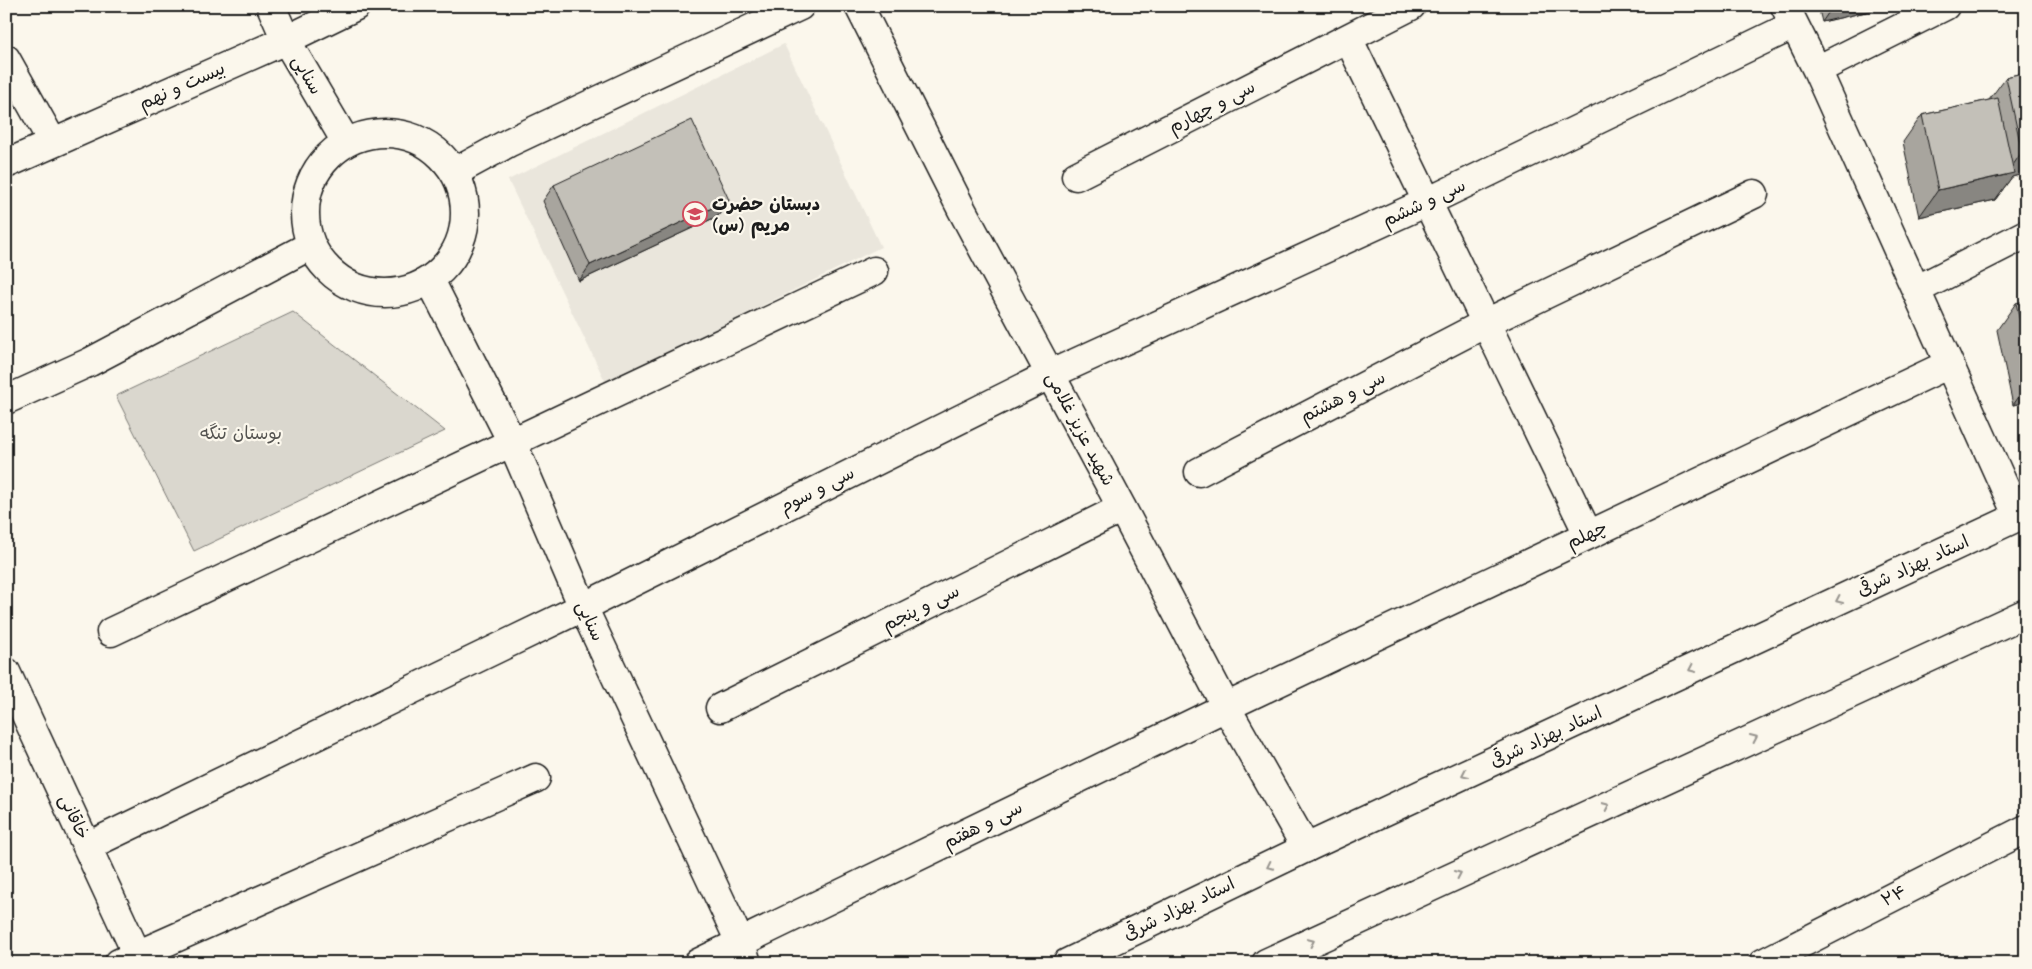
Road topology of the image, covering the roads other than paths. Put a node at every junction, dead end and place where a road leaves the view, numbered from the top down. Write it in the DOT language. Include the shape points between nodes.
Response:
graph roads {
  1 [pos="271,6"];
  2 [pos="356,6"];
  3 [pos="800,6"];
  4 [pos="859,6"];
  5 [pos="1412,6"];
  6 [pos="1945,6"];
  7 [pos="1790,16"];
  8 [pos="1348,38"];
  9 [pos="286,40"];
  10 [pos="6,59"];
  11 [pos="1817,70"];
  12 [pos="346,142"];
  13 [pos="53,143"];
  14 [pos="6,164"];
  15 [pos="454,172"];
  16 [pos="1076,176"];
  17 [pos="1754,194"];
  18 [pos="1427,202"];
  19 [pos="2026,234"];
  20 [pos="311,245"];
  21 [pos="874,271"];
  22 [pos="430,280"];
  23 [pos="1916,290"];
  24 [pos="1486,323"];
  25 [pos="1949,364"];
  26 [pos="1051,374"];
  27 [pos="6,400"];
  28 [pos="512,442"];
  29 [pos="1200,472"];
  30 [pos="1122,508"];
  31 [pos="2023,521"];
  32 [pos="1588,534"];
  33 [pos="583,607"];
  34 [pos="2026,613"];
  35 [pos="111,632"];
  36 [pos="6,672"];
  37 [pos="1226,707"];
  38 [pos="720,708"];
  39 [pos="536,778"];
  40 [pos="2026,829"];
  41 [pos="88,846"];
  42 [pos="1306,848"];
  43 [pos="744,953"];
  44 [pos="133,960"];
  45 [pos="698,963"];
  46 [pos="1067,963"];
  47 [pos="1266,963"];
  48 [pos="1763,963"];
  1 -- 9 [label="street, سنایی"];
  2 -- 9 [label="street, بیست و نهم"];
  3 -- 15 [label="street" via="510,142"];
  4 -- 26 [label="street, شهید عزیز غلامی" via="962,210"];
  5 -- 8 [label="street, سی و چهارم"];
  6 -- 11 [label="street"];
  7 -- 11 [label="street"];
  7 -- 18 [label="street, سی و ششم"];
  8 -- 16 [label="street, سی و چهارم"];
  8 -- 18 [label="street"];
  9 -- 12 [label="street, سنایی"];
  9 -- 13 [label="street, بیست و نهم"];
  10 -- 13 [label="street"];
  11 -- 23 [label="street"];
  12 -- 15 [label="street" via="372,133 399,133 425,142 446,159"];
  12 -- 20 [label="street" via="323,161 309,187 304,216"];
  13 -- 14 [label="street, بیست و نهم"];
  15 -- 22 [label="street" via="461,183 467,210 463,237 450,262"];
  17 -- 24 [label="street, سی و هشتم"];
  18 -- 24 [label="street"];
  18 -- 26 [label="street, سی و ششم"];
  19 -- 23 [label="street"];
  20 -- 22 [label="street" via="323,265 340,281 362,291 386,294 409,291"];
  20 -- 27 [label="street" via="90,362"];
  21 -- 28 [label="street"];
  22 -- 28 [label="street, سنایی"];
  23 -- 25 [label="street"];
  24 -- 29 [label="street, سی و هشتم"];
  24 -- 32 [label="street"];
  25 -- 31 [label="street"];
  25 -- 32 [label="street, چهلم"];
  26 -- 30 [label="street, شهید عزیز غلامی"];
  26 -- 33 [label="street, سی و سوم"];
  28 -- 33 [label="street, سنایی"];
  28 -- 35 [label="street"];
  30 -- 37 [label="street, شهید عزیز غلامی"];
  30 -- 38 [label="street, سی و پنجم"];
  31 -- 42 [label="street, استاد بهزاد شرقی, one-way"];
  32 -- 37 [label="street, چهلم"];
  33 -- 41 [label="street, سی و سوم"];
  33 -- 43 [label="street, سنایی"];
  47 -- 34 [label="street, one-way"];
  36 -- 41 [label="street, خاقانی"];
  37 -- 42 [label="street, شهید عزیز غلامی"];
  37 -- 43 [label="street, سی و هفتم"];
  39 -- 44 [label="street"];
  40 -- 48 [label="street, ۲۴"];
  41 -- 44 [label="street, خاقانی"];
  42 -- 46 [label="street, استاد بهزاد شرقی, one-way"];
  43 -- 45 [label="street, سی و هفتم"];
}
